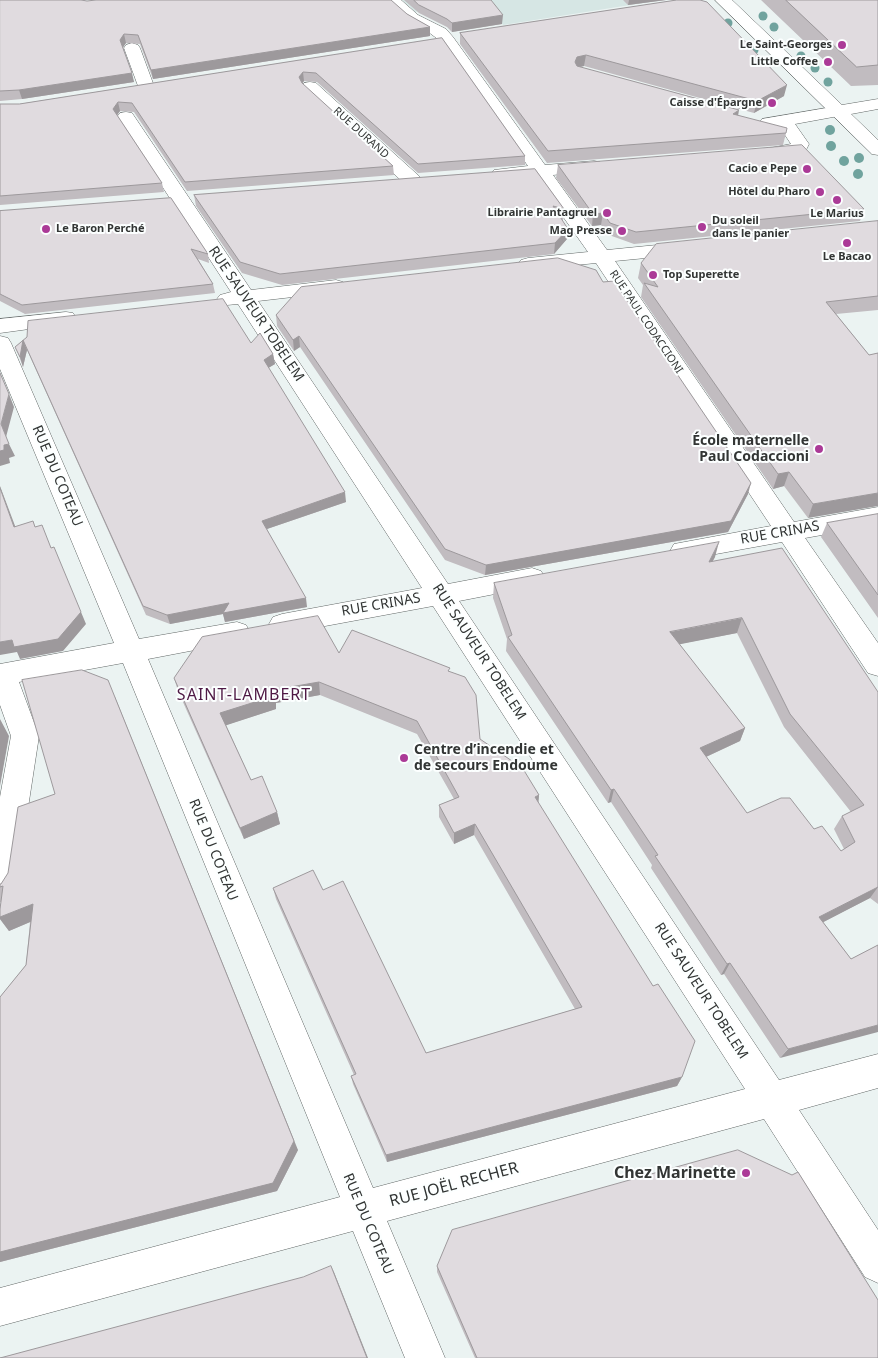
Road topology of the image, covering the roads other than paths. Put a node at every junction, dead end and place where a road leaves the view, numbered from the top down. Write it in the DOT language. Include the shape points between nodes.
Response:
graph roads {
  1 [pos="392,0"];
  2 [pos="723,0"];
  3 [pos="376,4"];
  4 [pos="412,18"];
  5 [pos="466,36"];
  6 [pos="446,40"];
  7 [pos="428,42"];
  8 [pos="132,48"];
  9 [pos="165,83"];
  10 [pos="146,86"];
  11 [pos="310,87"];
  12 [pos="128,88"];
  13 [pos="878,104"];
  14 [pos="838,111"];
  15 [pos="126,117"];
  16 [pos="754,119"];
  17 [pos="784,121"];
  18 [pos="878,150"];
  19 [pos="746,155"];
  20 [pos="609,165"];
  21 [pos="540,170"];
  22 [pos="481,175"];
  23 [pos="432,179"];
  24 [pos="412,180"];
  25 [pos="393,182"];
  26 [pos="705,246"];
  27 [pos="600,256"];
  28 [pos="512,266"];
  29 [pos="353,284"];
  30 [pos="244,297"];
  31 [pos="206,301"];
  32 [pos="89,315"];
  33 [pos="0,326"];
  34 [pos="0,343"];
  35 [pos="878,516"];
  36 [pos="788,532"];
  37 [pos="662,554"];
  38 [pos="556,574"];
  39 [pos="441,595"];
  40 [pos="131,651"];
  41 [pos="878,665"];
  42 [pos="1,675"];
  43 [pos="0,886"];
  44 [pos="878,1071"];
  45 [pos="772,1099"];
  46 [pos="363,1210"];
  47 [pos="878,1264"];
  48 [pos="0,1307"];
  49 [pos="425,1358"];
  1 -- 4 [label="street, RUE PAUL CODACCIONI"];
  2 -- 14 [label="street"];
  3 -- 4 [label="street"];
  4 -- 6 [label="street, RUE PAUL CODACCIONI" via="440,32"];
  5 -- 6 [label="street"];
  6 -- 7 [label="street"];
  6 -- 21 [label="street, RUE PAUL CODACCIONI"];
  8 -- 10 [label="street"];
  9 -- 10 [label="street"];
  10 -- 12 [label="street"];
  11 -- 24 [label="street, RUE DURAND"];
  13 -- 14 [label="street"];
  14 -- 17 [label="street"];
  14 -- 18 [label="street"];
  15 -- 30 [label="street, RUE SAUVEUR TOBELEM"];
  16 -- 17 [label="street" via="767,123"];
  17 -- 19 [label="street" via="800,144 798,150"];
  20 -- 21 [label="street"];
  21 -- 22 [label="street"];
  21 -- 27 [label="street, RUE PAUL CODACCIONI"];
  23 -- 24 [label="street"];
  24 -- 25 [label="street"];
  26 -- 27 [label="street"];
  27 -- 28 [label="street"];
  27 -- 36 [label="street, RUE PAUL CODACCIONI"];
  29 -- 30 [label="street"];
  30 -- 31 [label="street"];
  30 -- 39 [label="street, RUE SAUVEUR TOBELEM"];
  32 -- 33 [label="street"];
  34 -- 40 [label="street, RUE DU COTEAU"];
  35 -- 36 [label="street, RUE CRINAS"];
  36 -- 37 [label="street, RUE CRINAS"];
  36 -- 41 [label="street, RUE PAUL CODACCIONI"];
  38 -- 39 [label="street, RUE CRINAS"];
  39 -- 40 [label="street, RUE CRINAS"];
  39 -- 45 [label="street, RUE SAUVEUR TOBELEM"];
  40 -- 42 [label="street, RUE CRINAS"];
  40 -- 46 [label="street, RUE DU COTEAU"];
  42 -- 43 [label="street" via="25,736"];
  44 -- 45 [label="street, RUE JOËL RECHER"];
  45 -- 46 [label="street, RUE JOËL RECHER"];
  45 -- 47 [label="street, RUE SAUVEUR TOBELEM"];
  46 -- 48 [label="street, RUE JOËL RECHER"];
  46 -- 49 [label="street, RUE DU COTEAU"];
}
